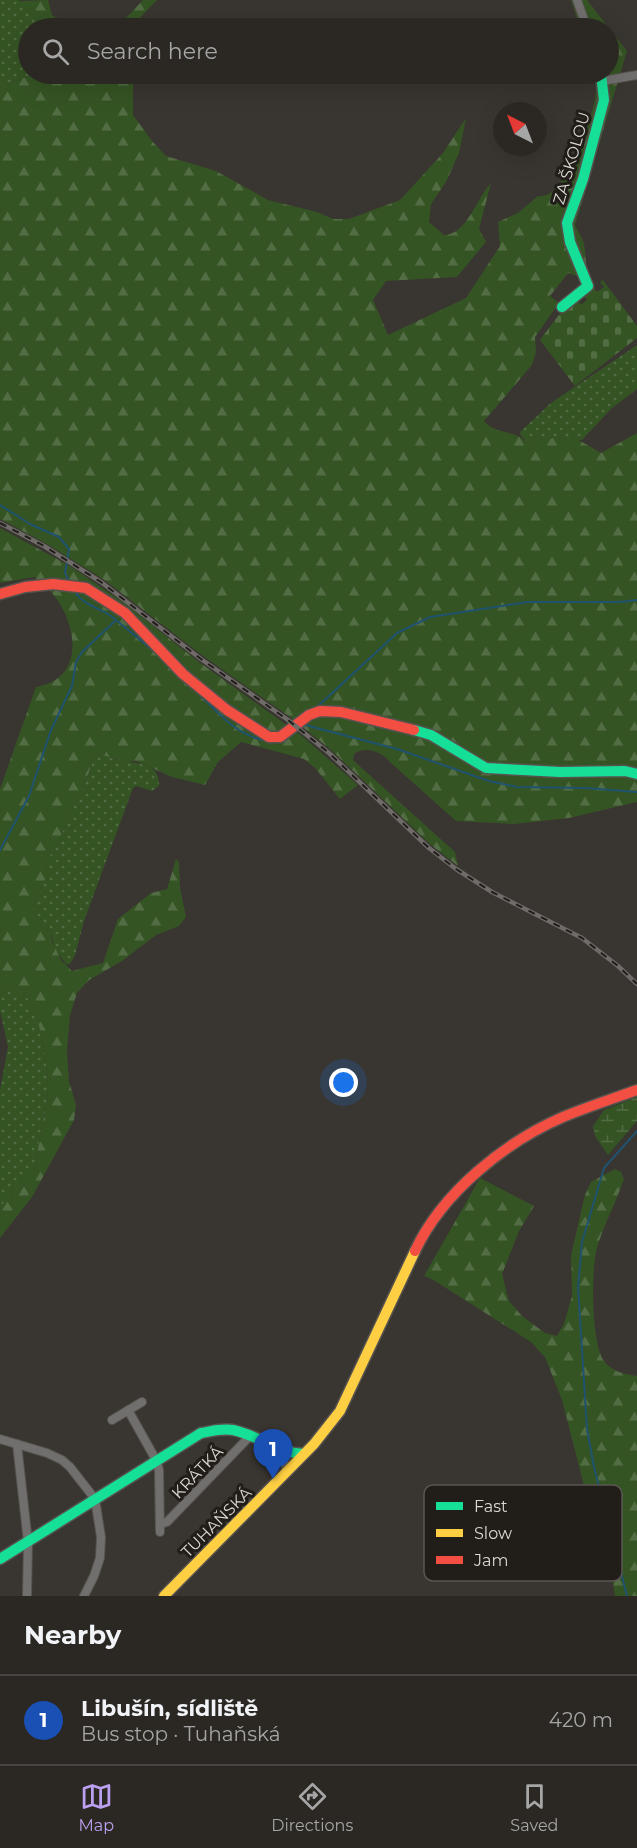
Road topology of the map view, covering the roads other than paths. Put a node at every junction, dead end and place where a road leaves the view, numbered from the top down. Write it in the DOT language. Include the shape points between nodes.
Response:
graph roads {
  1 [pos="577,0"];
  2 [pos="583,18"];
  3 [pos="637,75"];
  4 [pos="619,76"];
  5 [pos="603,84"];
  6 [pos="562,307"];
  7 [pos="0,594"];
  8 [pos="637,774"];
  9 [pos="637,1090"];
  10 [pos="142,1402"];
  11 [pos="128,1410"];
  12 [pos="112,1420"];
  13 [pos="251,1435"];
  14 [pos="0,1439"];
  15 [pos="17,1444"];
  16 [pos="282,1452"];
  17 [pos="304,1454"];
  18 [pos="156,1460"];
  19 [pos="286,1472"];
  20 [pos="95,1499"];
  21 [pos="28,1542"];
  22 [pos="0,1559"];
  23 [pos="27,1596"];
  24 [pos="84,1596"];
  25 [pos="164,1596"];
  1 -- 2 [label="street"];
  3 -- 4 [label="street"];
  5 -- 6 [label="street, ZA ŠKOLOU" via="604,100 567,223 570,242 588,286"];
  7 -- 8 [label="street" via="53,584 86,588 125,612 183,674 227,710 269,737 280,737 320,711 341,712 431,735 486,768"];
  9 -- 17 [label="street, TUHAŇSKÁ" via="531,1133 477,1172 454,1196 418,1245 339,1411"];
  10 -- 11 [label="street"];
  11 -- 12 [label="street"];
  11 -- 18 [label="street"];
  13 -- 16 [label="street"];
  13 -- 18 [label="street" via="228,1429 210,1430"];
  13 -- 18 [label="street, KRÁTKÁ" via="160,1528"];
  14 -- 15 [label="street"];
  15 -- 20 [label="street" via="62,1460"];
  15 -- 21 [label="street"];
  16 -- 17 [label="street"];
  16 -- 19 [label="street"];
  17 -- 19 [label="street, TUHAŇSKÁ"];
  18 -- 20 [label="street"];
  19 -- 25 [label="street, TUHAŇSKÁ"];
  20 -- 21 [label="street"];
  20 -- 24 [label="street" via="100,1558"];
  21 -- 22 [label="street"];
  21 -- 23 [label="street"];
}
